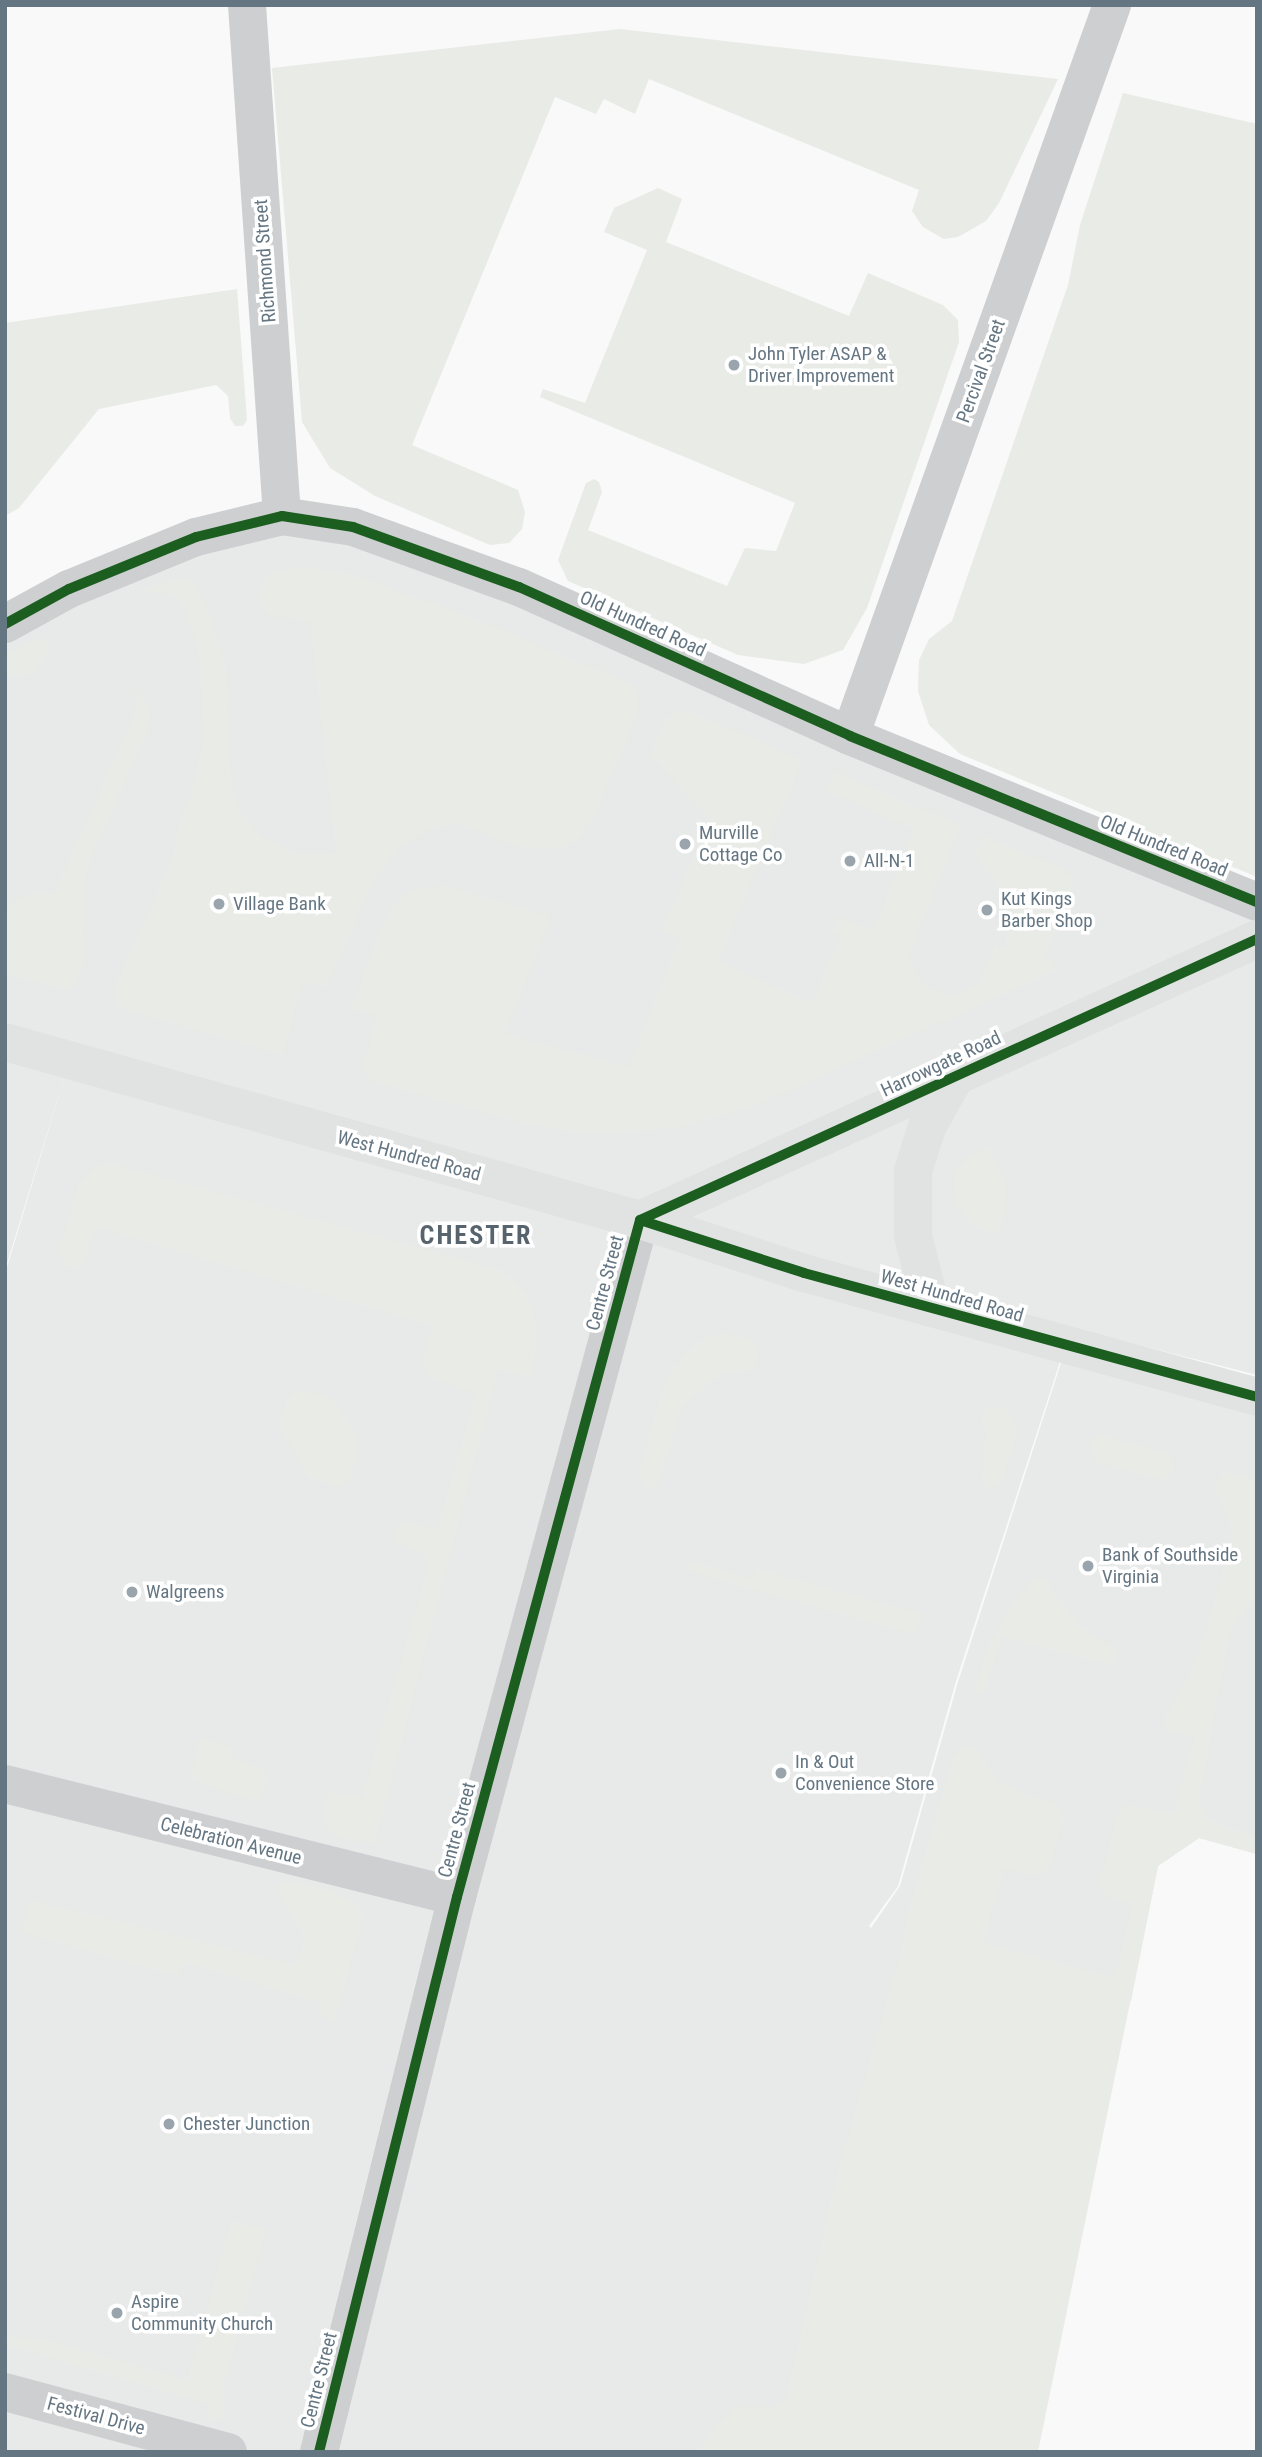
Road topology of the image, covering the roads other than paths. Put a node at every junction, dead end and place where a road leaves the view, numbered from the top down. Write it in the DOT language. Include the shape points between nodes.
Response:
graph roads {
  1 [pos="247,5"];
  2 [pos="1112,5"];
  3 [pos="282,516"];
  4 [pos="5,624"];
  5 [pos="850,736"];
  6 [pos="1257,902"];
  7 [pos="1257,939"];
  8 [pos="5,1042"];
  9 [pos="955,1077"];
  10 [pos="640,1220"];
  11 [pos="931,1308"];
  12 [pos="1257,1397"];
  13 [pos="5,1784"];
  14 [pos="457,1897"];
  15 [pos="5,2392"];
  16 [pos="228,2452"];
  17 [pos="319,2452"];
  1 -- 3 [label="street, Richmond Street"];
  2 -- 5 [label="street, Percival Street"];
  3 -- 4 [label="street, Old Hundred Road" via="196,537 69,589"];
  3 -- 5 [label="street, Old Hundred Road" via="353,527 519,587"];
  5 -- 6 [label="street, Old Hundred Road"];
  7 -- 9 [label="main road, Harrowgate Road"];
  8 -- 10 [label="main road, West Hundred Road"];
  9 -- 10 [label="main road, Harrowgate Road"];
  9 -- 11 [label="main road" via="927,1127 913,1171 913,1235"];
  10 -- 11 [label="main road, West Hundred Road"];
  10 -- 14 [label="street, Centre Street"];
  11 -- 12 [label="main road, West Hundred Road"];
  13 -- 14 [label="street, Celebration Avenue"];
  14 -- 17 [label="street, Centre Street"];
  15 -- 16 [label="street, Festival Drive"];
}
